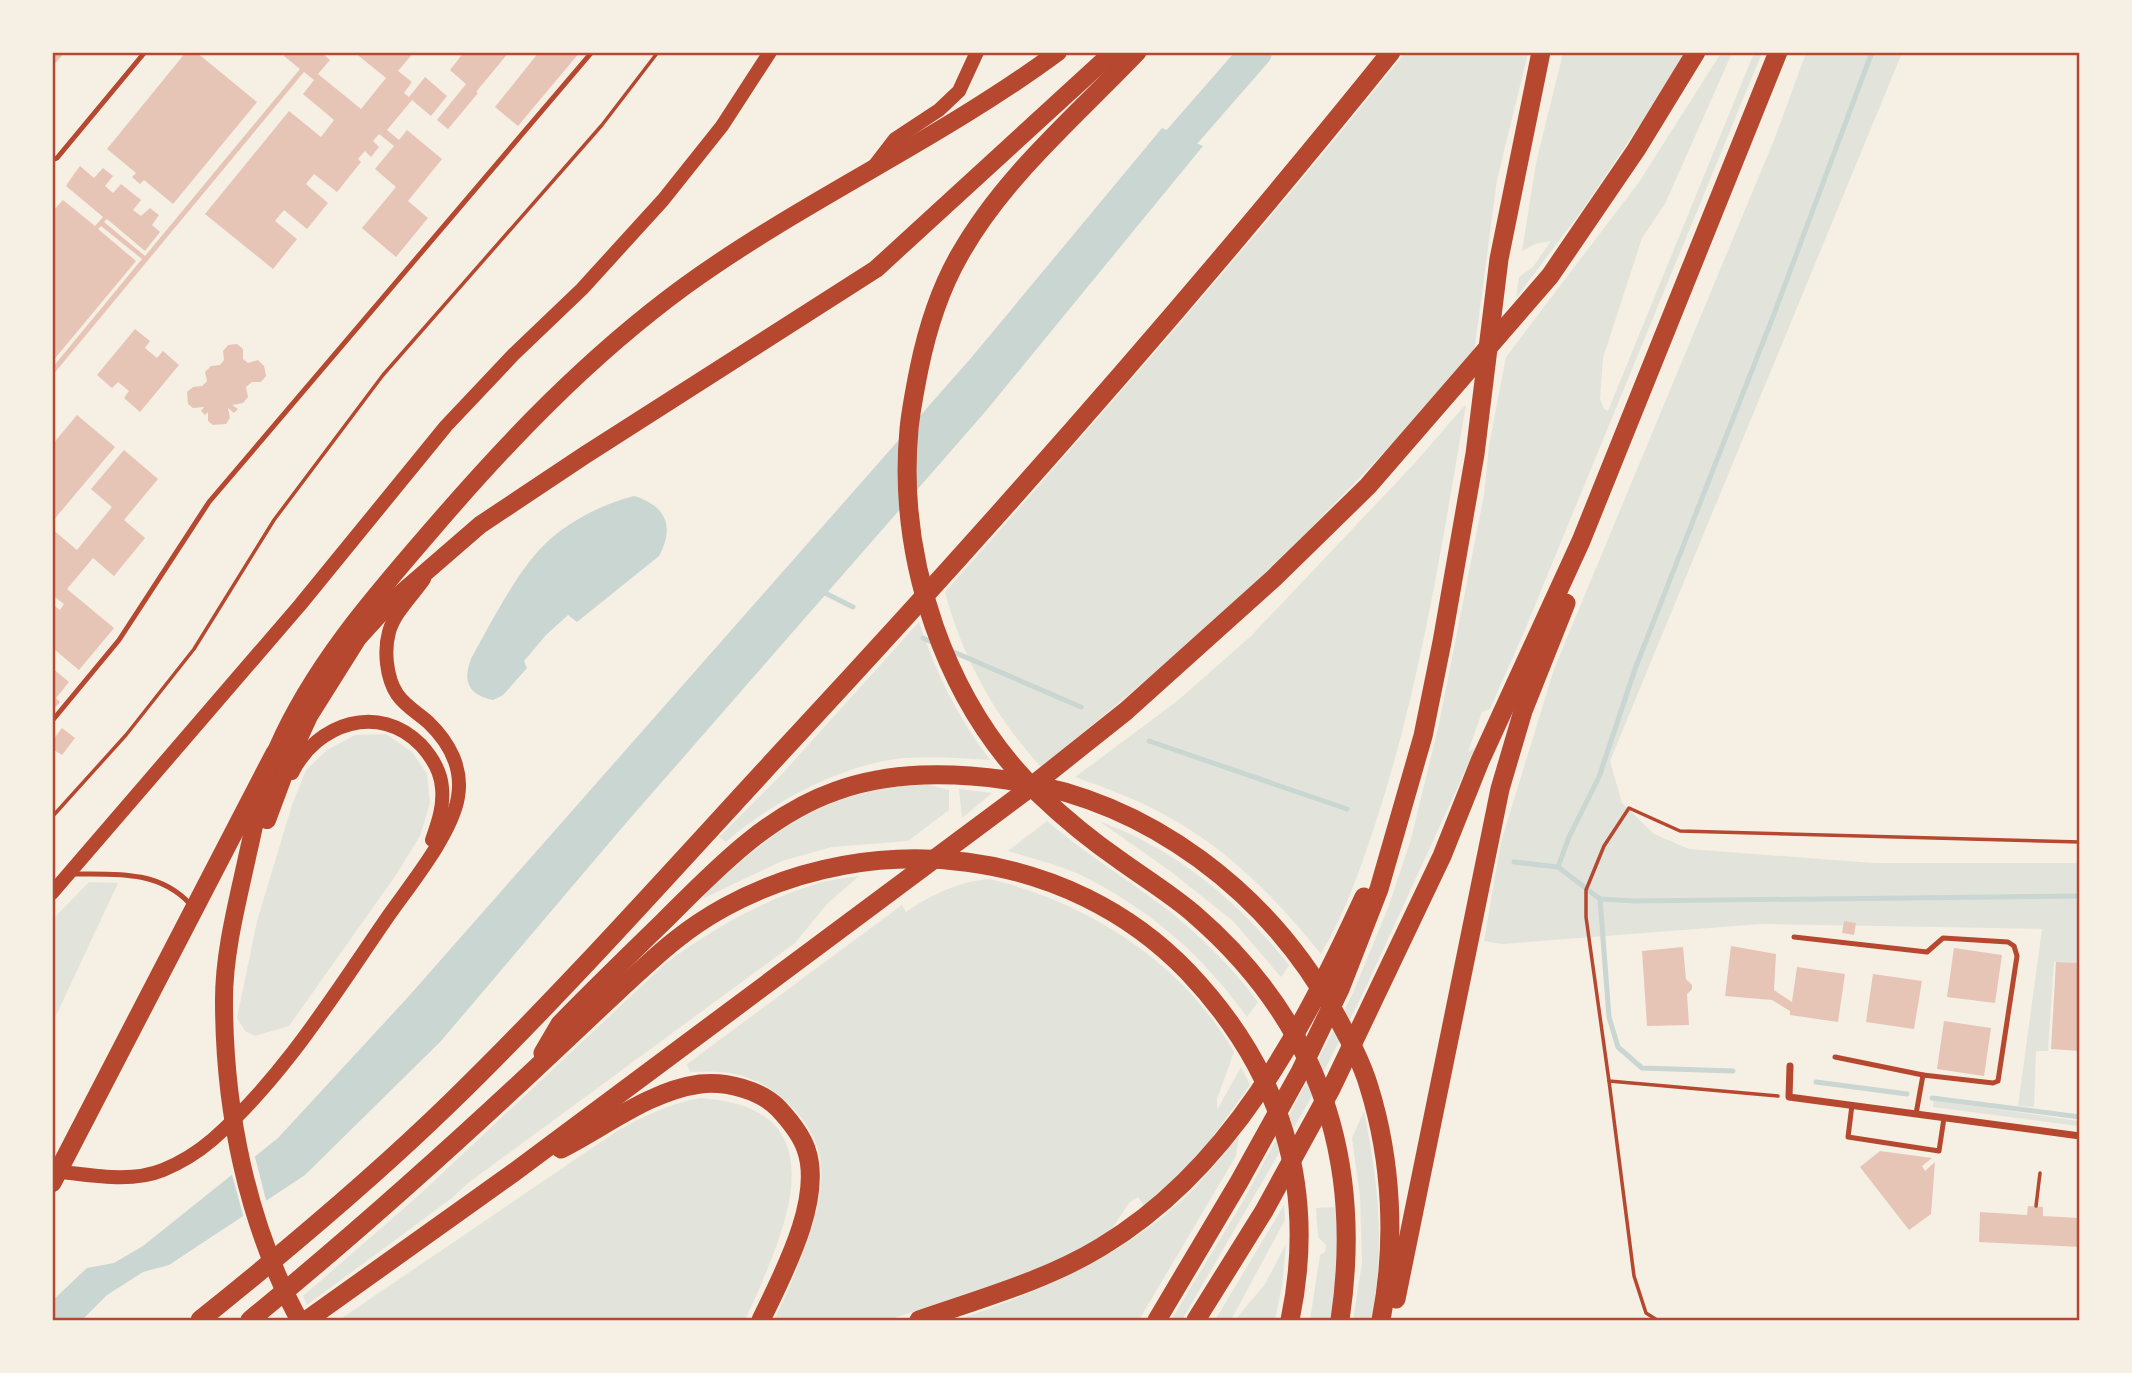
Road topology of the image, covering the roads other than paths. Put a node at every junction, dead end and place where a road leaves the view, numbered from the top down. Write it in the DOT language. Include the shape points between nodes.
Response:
graph roads {
  1 [pos="145,52"];
  2 [pos="592,52"];
  3 [pos="770,52"];
  4 [pos="977,52"];
  5 [pos="1058,52"];
  6 [pos="1113,52"];
  7 [pos="1137,52"];
  8 [pos="1391,52"];
  9 [pos="1541,52"];
  10 [pos="1696,52"];
  11 [pos="1778,52"];
  12 [pos="52,160"];
  13 [pos="871,170"];
  14 [pos="1581,541"];
  15 [pos="428,572"];
  16 [pos="52,721"];
  17 [pos="275,753"];
  18 [pos="1399,823"];
  19 [pos="264,827"];
  20 [pos="422,868"];
  21 [pos="69,874"];
  22 [pos="52,893"];
  23 [pos="194,909"];
  24 [pos="1794,937"];
  25 [pos="226,1032"];
  26 [pos="1835,1057"];
  27 [pos="1790,1066"];
  28 [pos="532,1072"];
  29 [pos="1923,1075"];
  30 [pos="1852,1105"];
  31 [pos="1916,1114"];
  32 [pos="1944,1118"];
  33 [pos="2080,1136"];
  34 [pos="52,1171"];
  35 [pos="513,1173"];
  36 [pos="52,1182"];
  37 [pos="200,1321"];
  38 [pos="250,1321"];
  39 [pos="299,1321"];
  40 [pos="307,1321"];
  41 [pos="761,1321"];
  42 [pos="919,1321"];
  43 [pos="1157,1321"];
  44 [pos="1196,1321"];
  45 [pos="1290,1321"];
  46 [pos="1340,1321"];
  47 [pos="1381,1321"];
  48 [pos="1391,1321"];
  1 -- 12 [label="lane"];
  2 -- 16 [label="lane" via="209,502 119,640"];
  3 -- 21 [label="main road" via="722,126 663,200 446,426 300,605"];
  4 -- 13 [label="main road" via="959,90 939,110 895,139"];
  5 -- 13 [label="highway" via="964,117"];
  6 -- 15 [label="highway" via="876,269 480,525"];
  7 -- 46 [label="highway" via="1023,168 974,230 942,288 923,351 909,427 911,525 919,573 942,644 976,712 1014,767 1090,838 1192,912 1238,957 1281,1010 1322,1094 1346,1197"];
  8 -- 37 [label="highway" via="1209,274 998,518 579,974 427,1124"];
  9 -- 18 [label="highway" via="1499,259 1475,454 1437,668"];
  10 -- 35 [label="highway" via="1550,276 1368,486 1274,578 1126,711 1023,793"];
  11 -- 14 [label="highway"];
  13 -- 17 [label="highway" via="776,224 693,281 624,333 554,396 490,462 349,627 302,698"];
  14 -- 44 [label="highway" via="1480,761 1442,856 1331,1088 1264,1211"];
  14 -- 48 [label="highway" via="1579,570 1523,711 1500,789"];
  15 -- 19 [label="highway" via="390,603 358,638 309,716"];
  15 -- 20 [label="main road" via="390,630 387,651 396,693 448,744 457,768 458,797 450,823"];
  17 -- 23 [label="highway"];
  17 -- 25 [label="highway" via="254,826 229,952 223,998"];
  18 -- 42 [label="highway" via="1287,1048 1244,1114 1180,1190 1099,1248 1039,1277"];
  18 -- 43 [label="highway" via="1360,941 1300,1072"];
  19 -- 20 [label="main road" via="300,757 314,742 362,721 387,723 411,735 431,756 443,786 441,817"];
  19 -- 25 [label="highway" via="239,933"];
  20 -- 34 [label="main road" via="292,1054 212,1140 184,1160 138,1176"];
  21 -- 22 [label="main road"];
  21 -- 23 [label="lane" via="151,878 175,890"];
  23 -- 36 [label="highway"];
  24 -- 29 [label="lane" via="1927,952 1944,938 2014,946 2017,956 1998,1081"];
  25 -- 39 [label="highway" via="233,1122 246,1179 267,1250"];
  26 -- 29 [label="lane"];
  27 -- 30 [label="street" via="1789,1097"];
  28 -- 38 [label="highway"];
  28 -- 45 [label="highway" via="677,936 726,906 771,887 821,870 905,857 1009,869 1045,880 1115,914 1182,966 1234,1026 1263,1077 1289,1150 1300,1232"];
  28 -- 47 [label="highway" via="560,1024 715,871 764,830 806,804 844,788 941,773 1034,783 1121,814 1213,868 1265,915 1308,969 1345,1032 1375,1109 1390,1222"];
  29 -- 31 [label="lane"];
  30 -- 31 [label="street"];
  30 -- 32 [label="lane" via="1848,1137 1939,1151"];
  31 -- 32 [label="street"];
  32 -- 33 [label="street"];
  35 -- 40 [label="highway"];
  35 -- 41 [label="highway" via="681,1088 722,1084 760,1095 775,1105 798,1133 806,1147 810,1178 802,1221"];
}
